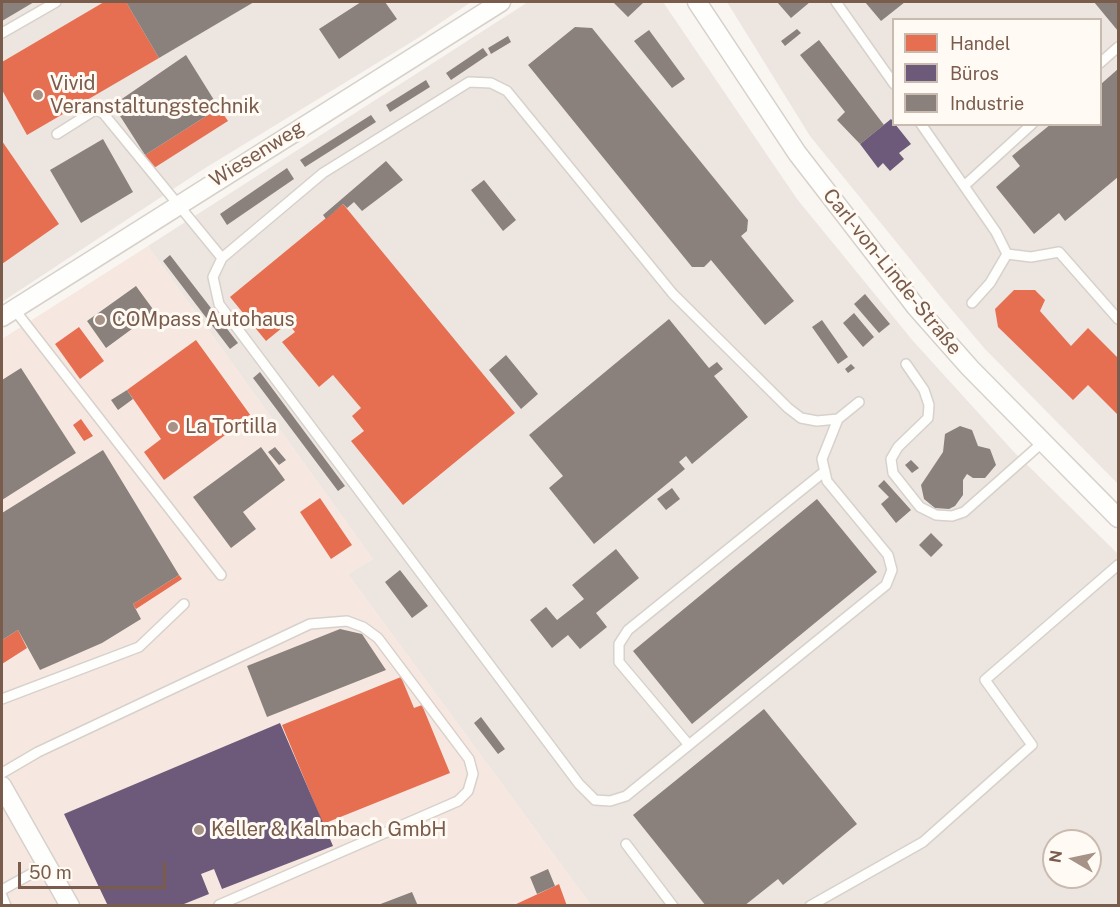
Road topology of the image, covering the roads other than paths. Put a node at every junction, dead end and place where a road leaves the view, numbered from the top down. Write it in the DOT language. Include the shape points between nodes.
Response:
graph roads {
  1 [pos="56,2"];
  2 [pos="501,2"];
  3 [pos="696,2"];
  4 [pos="836,2"];
  5 [pos="2,33"];
  6 [pos="1119,47"];
  7 [pos="1102,62"];
  8 [pos="892,81"];
  9 [pos="922,126"];
  10 [pos="1030,126"];
  11 [pos="57,134"];
  12 [pos="964,186"];
  13 [pos="176,204"];
  14 [pos="1007,254"];
  15 [pos="222,258"];
  16 [pos="972,303"];
  17 [pos="6,312"];
  18 [pos="1119,319"];
  19 [pos="906,364"];
  20 [pos="859,402"];
  21 [pos="838,419"];
  22 [pos="1043,442"];
  23 [pos="825,471"];
  24 [pos="1119,518"];
  25 [pos="1119,565"];
  26 [pos="221,576"];
  27 [pos="184,604"];
  28 [pos="2,699"];
  29 [pos="689,745"];
  30 [pos="2,773"];
  31 [pos="2,786"];
  32 [pos="626,843"];
  33 [pos="47,865"];
  34 [pos="2,890"];
  35 [pos="2,897"];
  36 [pos="219,905"];
  37 [pos="6,906"];
  38 [pos="70,906"];
  39 [pos="673,906"];
  40 [pos="810,906"];
  1 -- 5 [label="lane"];
  2 -- 13 [label="street, Wiesenweg"];
  3 -- 22 [label="street, Carl-von-Linde-Straße" via="797,153 916,308"];
  4 -- 8 [label="lane"];
  6 -- 7 [label="lane"];
  9 -- 12 [label="lane"];
  10 -- 12 [label="lane"];
  11 -- 13 [label="lane" via="95,110 103,113"];
  12 -- 14 [label="lane"];
  13 -- 15 [label="lane"];
  13 -- 17 [label="street, Wiesenweg"];
  14 -- 16 [label="lane" via="990,283"];
  14 -- 18 [label="lane" via="1031,257 1059,252"];
  15 -- 21 [label="lane" via="338,162 469,82 492,83 507,91 673,294 788,408 801,418"];
  15 -- 29 [label="lane" via="213,277 219,304 579,784 595,800 626,796"];
  17 -- 26 [label="lane, Wiesenweg"];
  19 -- 22 [label="lane" via="924,390 928,418 891,459 893,473 920,507 936,515 964,512"];
  20 -- 21 [label="lane"];
  21 -- 23 [label="lane" via="822,459"];
  22 -- 24 [label="street, Carl-von-Linde-Straße"];
  23 -- 29 [label="lane" via="827,481 888,555 892,570 886,585"];
  23 -- 29 [label="lane" via="628,630 619,644 618,662"];
  25 -- 40 [label="lane" via="985,680 1032,745 923,842"];
  27 -- 28 [label="lane" via="139,647"];
  30 -- 36 [label="lane" via="38,752 310,624 347,621 363,627 378,638 469,759 473,774 468,791 458,801"];
  31 -- 33 [label="street"];
  32 -- 39 [label="lane"];
  33 -- 34 [label="lane"];
  33 -- 38 [label="street"];
  35 -- 37 [label="lane"];
}
